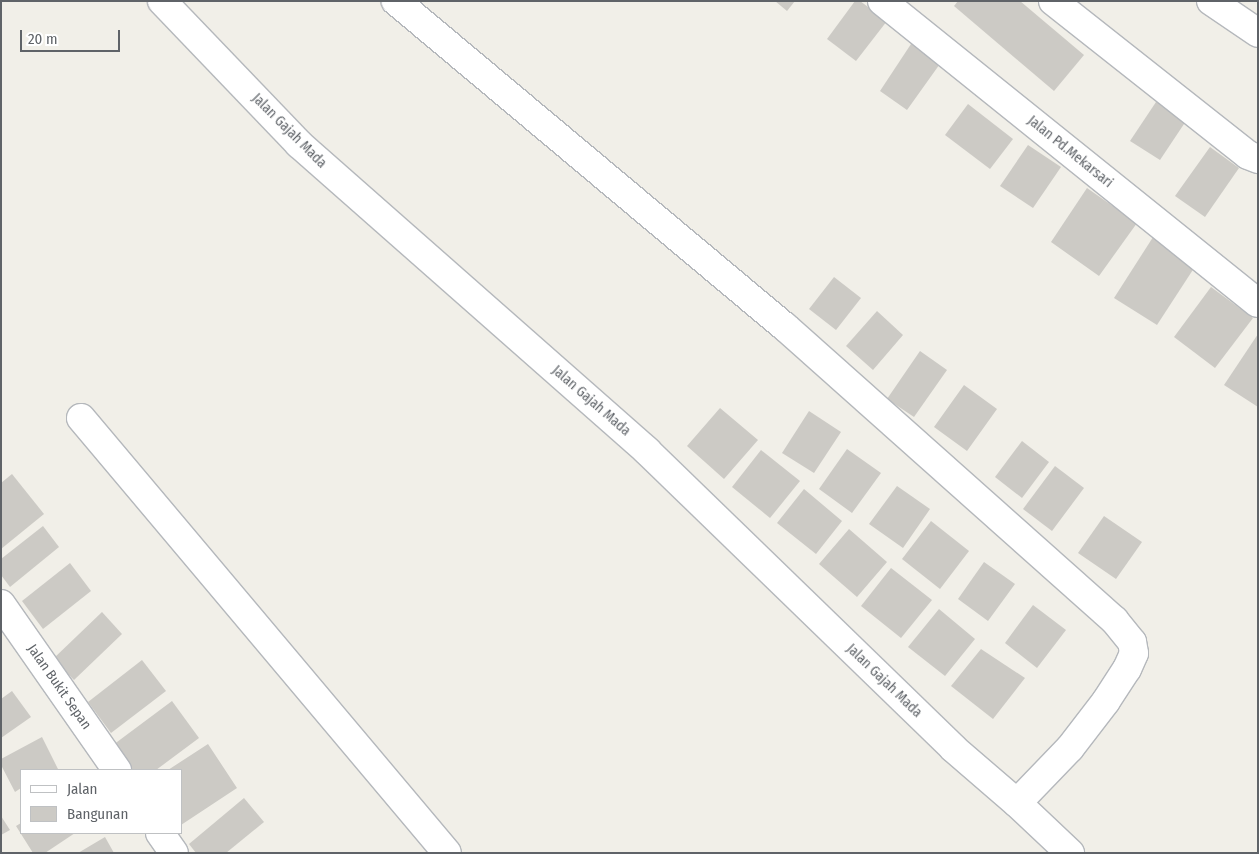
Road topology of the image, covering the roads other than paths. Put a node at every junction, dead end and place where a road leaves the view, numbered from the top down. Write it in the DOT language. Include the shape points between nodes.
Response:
graph roads {
  1 [pos="396,1"];
  2 [pos="882,1"];
  3 [pos="1053,1"];
  4 [pos="1211,1"];
  5 [pos="177,7"];
  6 [pos="1258,33"];
  7 [pos="1258,159"];
  8 [pos="1258,303"];
  9 [pos="80,418"];
  10 [pos="1,604"];
  11 [pos="116,769"];
  12 [pos="1017,803"];
  13 [pos="161,834"];
  14 [pos="174,853"];
  15 [pos="447,853"];
  16 [pos="1070,853"];
  1 -- 12 [label="street" via="785,327 1114,620 1132,642 1134,653 1106,701 1070,748"];
  2 -- 8 [label="street, Jalan Pd.Mekarsari"];
  3 -- 7 [label="street" via="1248,155"];
  4 -- 6 [label="street"];
  5 -- 12 [label="street, Jalan Gajah Mada" via="299,144 647,451 953,748"];
  9 -- 15 [label="street"];
  10 -- 11 [label="street, Jalan Bukit Sepan"];
  12 -- 16 [label="street, Jalan Gajah Mada"];
  13 -- 14 [label="street"];
}
